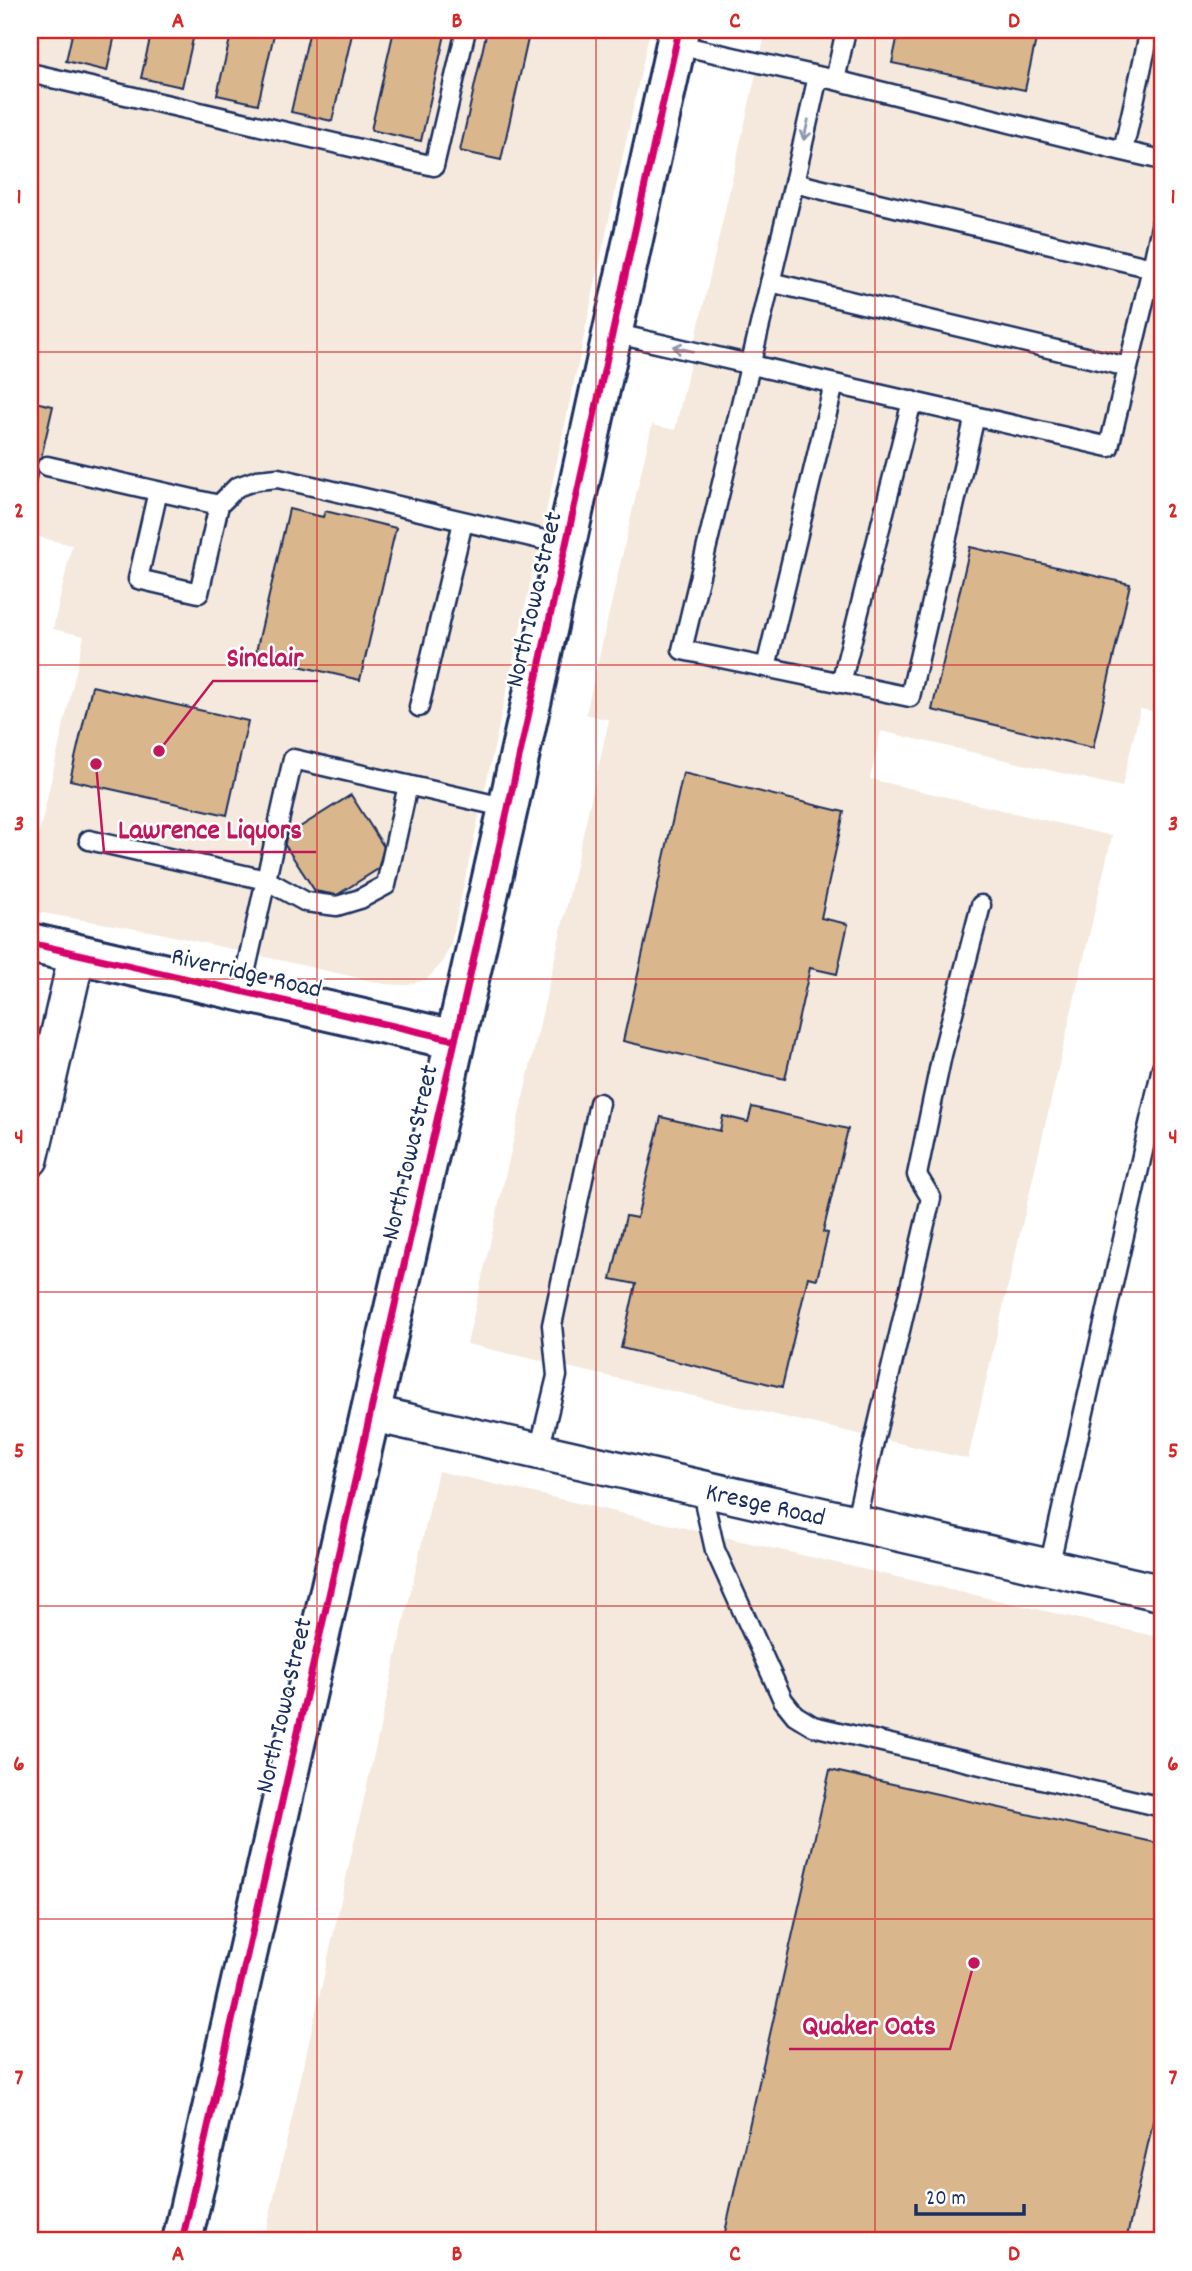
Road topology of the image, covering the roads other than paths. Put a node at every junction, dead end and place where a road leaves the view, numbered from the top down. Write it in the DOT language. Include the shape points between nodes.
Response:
graph roads {
  1 [pos="466,30"];
  2 [pos="846,30"];
  3 [pos="1150,30"];
  4 [pos="677,37"];
  5 [pos="30,74"];
  6 [pos="827,78"];
  7 [pos="1123,151"];
  8 [pos="1162,160"];
  9 [pos="794,183"];
  10 [pos="1162,222"];
  11 [pos="1152,268"];
  12 [pos="770,282"];
  13 [pos="613,333"];
  14 [pos="750,364"];
  15 [pos="1128,367"];
  16 [pos="834,384"];
  17 [pos="912,401"];
  18 [pos="975,416"];
  19 [pos="47,466"];
  20 [pos="158,491"];
  21 [pos="219,505"];
  22 [pos="463,522"];
  23 [pos="566,545"];
  24 [pos="766,667"];
  25 [pos="841,683"];
  26 [pos="419,707"];
  27 [pos="408,785"];
  28 [pos="508,808"];
  29 [pos="89,840"];
  30 [pos="266,880"];
  31 [pos="981,905"];
  32 [pos="30,943"];
  33 [pos="77,954"];
  34 [pos="241,991"];
  35 [pos="455,1040"];
  36 [pos="1162,1067"];
  37 [pos="599,1103"];
  38 [pos="30,1158"];
  39 [pos="370,1413"];
  40 [pos="539,1451"];
  41 [pos="701,1488"];
  42 [pos="855,1523"];
  43 [pos="1048,1567"];
  44 [pos="1162,1593"];
  45 [pos="1162,1807"];
  46 [pos="182,2241"];
  1 -- 5 [label="lane" via="435,166"];
  2 -- 6 [label="lane"];
  3 -- 7 [label="lane"];
  4 -- 6 [label="lane"];
  4 -- 13 [label="main road, North Iowa Street"];
  6 -- 7 [label="lane"];
  6 -- 9 [label="lane, one-way"];
  7 -- 8 [label="lane"];
  9 -- 11 [label="lane"];
  9 -- 12 [label="lane"];
  10 -- 11 [label="lane"];
  11 -- 15 [label="lane"];
  12 -- 14 [label="lane"];
  12 -- 15 [label="lane"];
  14 -- 13 [label="lane, one-way"];
  13 -- 23 [label="main road, North Iowa Street"];
  14 -- 16 [label="lane"];
  14 -- 24 [label="lane" via="682,650"];
  15 -- 18 [label="lane" via="1109,447"];
  16 -- 17 [label="lane"];
  16 -- 24 [label="lane"];
  17 -- 18 [label="lane"];
  17 -- 25 [label="lane"];
  18 -- 25 [label="lane" via="910,697"];
  19 -- 20 [label="lane"];
  20 -- 21 [label="lane"];
  20 -- 21 [label="lane" via="138,579 199,593"];
  21 -- 22 [label="lane" via="237,487 278,478"];
  22 -- 23 [label="lane"];
  22 -- 26 [label="lane"];
  23 -- 28 [label="main road, North Iowa Street"];
  24 -- 25 [label="lane"];
  27 -- 28 [label="lane"];
  27 -- 30 [label="lane" via="386,885 337,906 306,902"];
  27 -- 30 [label="lane" via="293,759"];
  28 -- 35 [label="main road, North Iowa Street"];
  29 -- 30 [label="lane"];
  30 -- 34 [label="lane"];
  31 -- 42 [label="lane" via="917,1175 931,1198"];
  32 -- 33 [label="main road, Riverridge Road"];
  33 -- 34 [label="main road, Riverridge Road"];
  33 -- 38 [label="street"];
  34 -- 35 [label="main road, Riverridge Road"];
  35 -- 39 [label="main road, North Iowa Street"];
  36 -- 43 [label="lane"];
  37 -- 40 [label="lane" via="552,1325 557,1376"];
  39 -- 40 [label="street, Kresge Road"];
  39 -- 46 [label="main road, North Iowa Street"];
  40 -- 41 [label="street, Kresge Road"];
  41 -- 42 [label="street, Kresge Road"];
  41 -- 45 [label="lane" via="715,1550 783,1699 795,1715 813,1726"];
  42 -- 43 [label="street, Kresge Road"];
  43 -- 44 [label="street, Kresge Road"];
}
